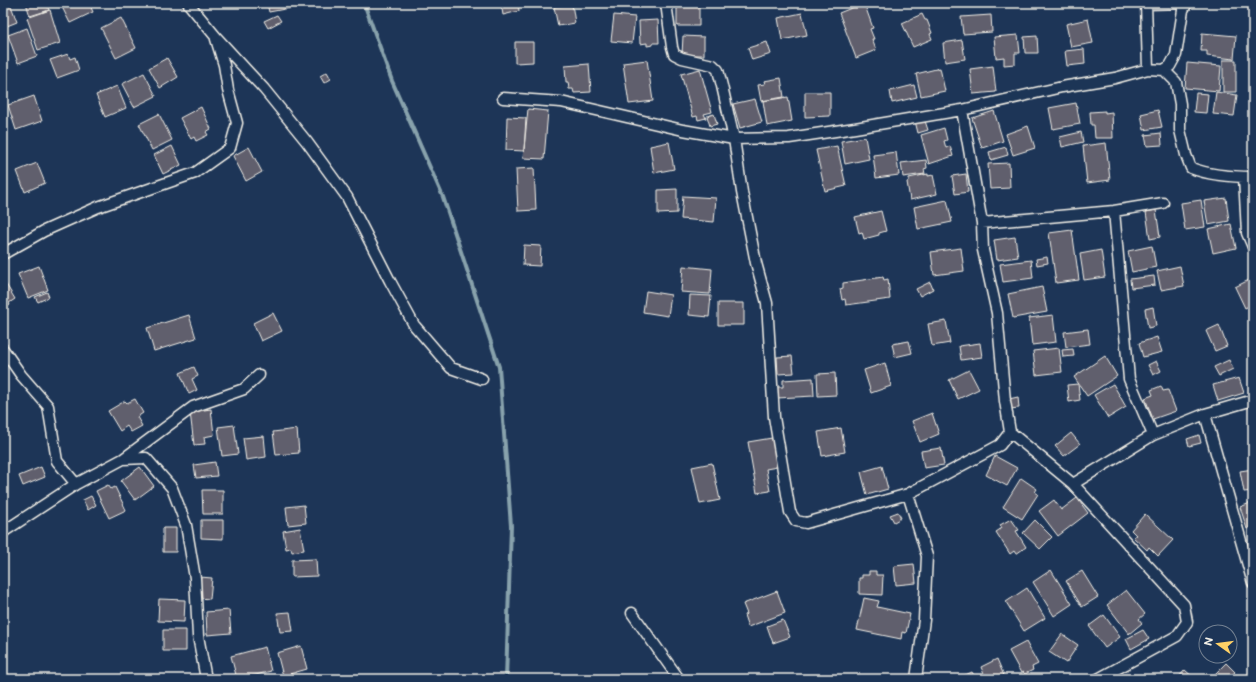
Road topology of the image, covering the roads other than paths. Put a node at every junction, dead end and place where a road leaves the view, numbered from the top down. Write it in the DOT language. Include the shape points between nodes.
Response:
graph roads {
  1 [pos="188,3"];
  2 [pos="666,3"];
  3 [pos="1187,3"];
  4 [pos="1146,4"];
  5 [pos="216,37"];
  6 [pos="1148,69"];
  7 [pos="1164,70"];
  8 [pos="503,98"];
  9 [pos="962,110"];
  10 [pos="734,140"];
  11 [pos="1248,177"];
  12 [pos="1164,203"];
  13 [pos="1114,211"];
  14 [pos="982,223"];
  15 [pos="1253,247"];
  16 [pos="3,254"];
  17 [pos="3,349"];
  18 [pos="259,375"];
  19 [pos="482,379"];
  20 [pos="1253,400"];
  21 [pos="1205,414"];
  22 [pos="1010,432"];
  23 [pos="1153,435"];
  24 [pos="123,459"];
  25 [pos="76,484"];
  26 [pos="1073,484"];
  27 [pos="908,494"];
  28 [pos="3,532"];
  29 [pos="1253,583"];
  30 [pos="632,613"];
  31 [pos="206,679"];
  32 [pos="679,679"];
  33 [pos="916,679"];
  34 [pos="1098,679"];
  1 -- 5 [label="street"];
  2 -- 10 [label="street" via="674,54 713,65 718,70"];
  3 -- 4 [label="street"];
  3 -- 7 [label="street" via="1183,10 1176,55 1170,66"];
  4 -- 6 [label="street"];
  5 -- 16 [label="street" via="237,124 230,148 195,173 98,207 44,231"];
  5 -- 19 [label="street" via="264,89 347,197 414,325 451,368"];
  6 -- 7 [label="street"];
  6 -- 9 [label="street"];
  7 -- 11 [label="street" via="1176,82 1180,104 1180,130 1191,168 1201,172"];
  8 -- 10 [label="street" via="561,102"];
  9 -- 10 [label="street" via="789,138"];
  9 -- 14 [label="street"];
  10 -- 27 [label="street" via="756,263 767,303 774,417 790,512 796,521 806,523"];
  11 -- 15 [label="street" via="1248,233"];
  12 -- 13 [label="street"];
  13 -- 14 [label="street"];
  13 -- 23 [label="street" via="1129,379"];
  14 -- 22 [label="street" via="983,250 997,313"];
  17 -- 25 [label="street" via="48,406 56,461"];
  18 -- 24 [label="street" via="244,389 193,407"];
  20 -- 21 [label="street"];
  21 -- 23 [label="street"];
  21 -- 29 [label="street"];
  22 -- 26 [label="street"];
  22 -- 27 [label="street" via="1000,445"];
  23 -- 26 [label="street"];
  24 -- 25 [label="street"];
  24 -- 31 [label="street" via="146,458 172,488 186,525 195,578 198,636"];
  25 -- 28 [label="street"];
  26 -- 34 [label="street" via="1184,605 1187,622 1177,636"];
  27 -- 33 [label="street" via="927,556 924,620"];
  30 -- 32 [label="street"];
}
